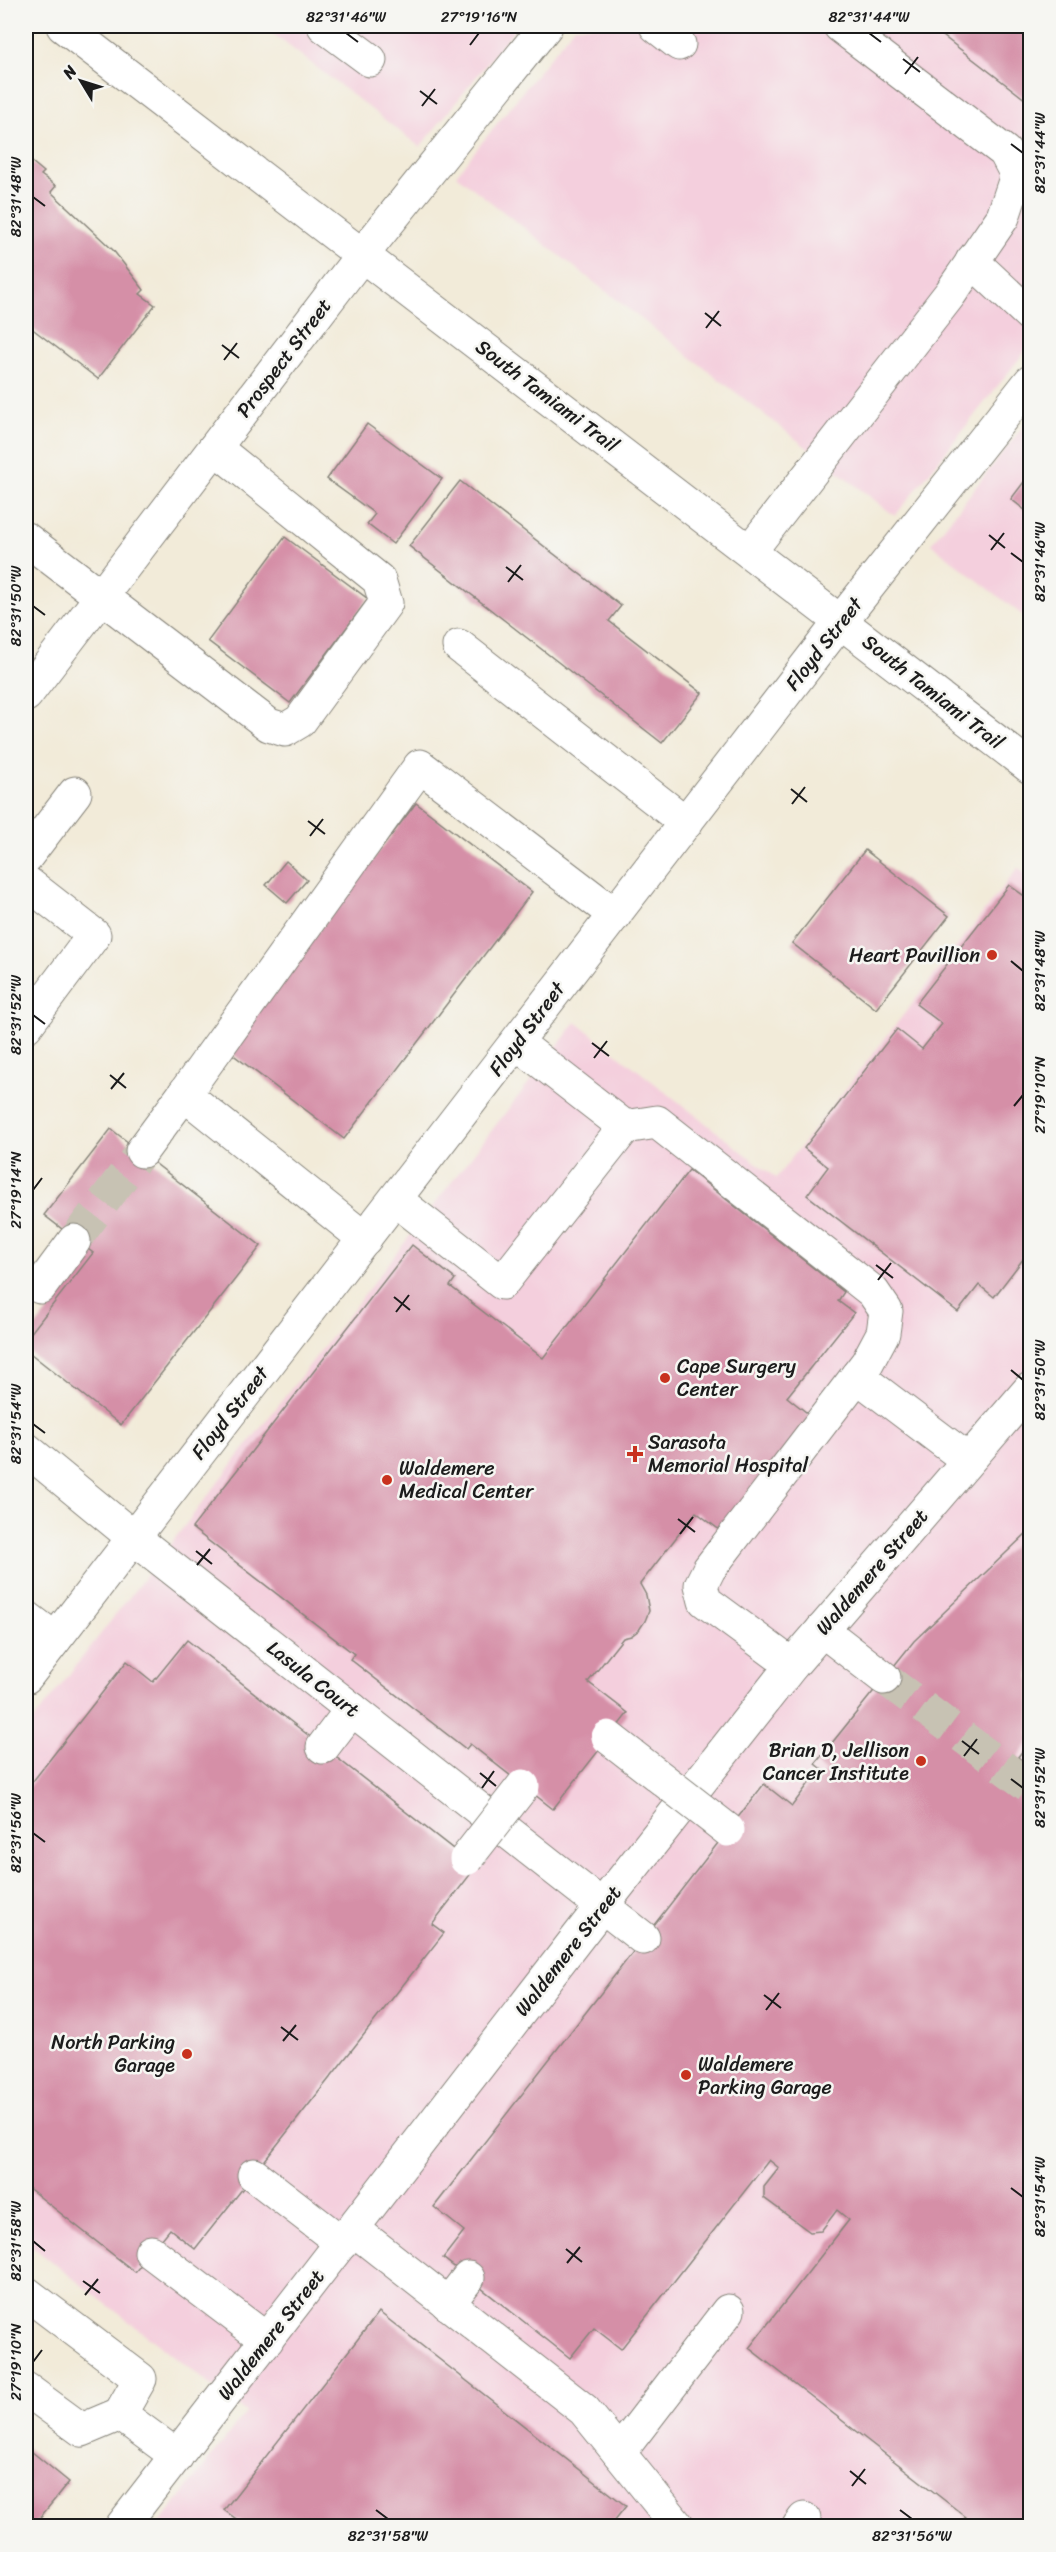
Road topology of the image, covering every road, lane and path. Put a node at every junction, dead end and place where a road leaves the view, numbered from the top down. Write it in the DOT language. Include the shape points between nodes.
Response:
graph roads {
  1 [pos="63,26"];
  2 [pos="324,26"];
  3 [pos="546,26"];
  4 [pos="840,26"];
  5 [pos="370,60"];
  6 [pos="1022,186"];
  7 [pos="363,255"];
  8 [pos="972,261"];
  9 [pos="1030,315"];
  10 [pos="1030,382"];
  11 [pos="215,448"];
  12 [pos="26,539"];
  13 [pos="750,551"];
  14 [pos="100,598"];
  15 [pos="841,621"];
  16 [pos="459,646"];
  17 [pos="26,695"];
  18 [pos="1030,767"];
  19 [pos="75,794"];
  20 [pos="686,823"];
  21 [pos="26,857"];
  22 [pos="26,882"];
  23 [pos="615,915"];
  24 [pos="26,1026"];
  25 [pos="517,1042"];
  26 [pos="184,1094"];
  27 [pos="625,1127"];
  28 [pos="142,1150"];
  29 [pos="396,1200"];
  30 [pos="365,1239"];
  31 [pos="74,1241"];
  32 [pos="30,1290"];
  33 [pos="857,1376"];
  34 [pos="1030,1389"];
  35 [pos="26,1449"];
  36 [pos="968,1460"];
  37 [pos="134,1538"];
  38 [pos="26,1617"];
  39 [pos="822,1630"];
  40 [pos="55,1639"];
  41 [pos="792,1665"];
  42 [pos="26,1677"];
  43 [pos="884,1678"];
  44 [pos="352,1709"];
  45 [pos="608,1737"];
  46 [pos="323,1747"];
  47 [pos="523,1785"];
  48 [pos="728,1830"];
  49 [pos="466,1859"];
  50 [pos="602,1906"];
  51 [pos="643,1938"];
  52 [pos="254,2175"];
  53 [pos="347,2236"];
  54 [pos="152,2252"];
  55 [pos="468,2278"];
  56 [pos="26,2293"];
  57 [pos="448,2304"];
  58 [pos="728,2311"];
  59 [pos="267,2340"];
  60 [pos="26,2389"];
  61 [pos="120,2414"];
  62 [pos="619,2453"];
  63 [pos="177,2456"];
  64 [pos="139,2521"];
  65 [pos="678,2526"];
  1 -- 7 [label="street, South Tamiami Trail"];
  2 -- 5 [label="street"];
  3 -- 7 [label="street, Prospect Street"];
  4 -- 6 [label="street" via="1005,152"];
  6 -- 8 [label="street"];
  7 -- 11 [label="street, Prospect Street"];
  7 -- 13 [label="street, South Tamiami Trail"];
  8 -- 9 [label="street"];
  8 -- 13 [label="street"];
  10 -- 15 [label="street, Floyd Street"];
  11 -- 14 [label="street, Prospect Street"];
  11 -- 14 [label="street" via="379,580 386,603 300,721 285,730 269,725"];
  12 -- 14 [label="street"];
  13 -- 15 [label="street, South Tamiami Trail"];
  14 -- 17 [label="street, Prospect Street"];
  15 -- 18 [label="street, South Tamiami Trail"];
  15 -- 20 [label="street, Floyd Street"];
  16 -- 20 [label="street"];
  19 -- 21 [label="street"];
  20 -- 23 [label="street, Floyd Street"];
  22 -- 24 [label="street" via="94,935"];
  23 -- 25 [label="street, Floyd Street"];
  23 -- 26 [label="street" via="420,766"];
  25 -- 27 [label="street"];
  25 -- 29 [label="street, Floyd Street"];
  26 -- 28 [label="street"];
  26 -- 30 [label="street"];
  27 -- 29 [label="street" via="502,1283"];
  27 -- 33 [label="street" via="657,1122 873,1292 886,1311 884,1333"];
  29 -- 30 [label="street, Floyd Street"];
  30 -- 37 [label="street, Floyd Street"];
  31 -- 32 [label="street"];
  33 -- 36 [label="street"];
  33 -- 41 [label="street" via="701,1585 705,1600"];
  34 -- 36 [label="street, Waldemere Street"];
  35 -- 37 [label="street, Lasula Court"];
  36 -- 39 [label="street, Waldemere Street"];
  37 -- 40 [label="street, Floyd Street"];
  37 -- 44 [label="street, Lasula Court"];
  38 -- 40 [label="street"];
  39 -- 41 [label="street, Waldemere Street"];
  39 -- 43 [label="street"];
  40 -- 42 [label="street, Floyd Street"];
  41 -- 50 [label="street, Waldemere Street"];
  44 -- 46 [label="street"];
  44 -- 50 [label="street, Lasula Court"];
  45 -- 48 [label="street, bridge"];
  47 -- 49 [label="street, bridge"];
  50 -- 51 [label="street, Lasula Court"];
  50 -- 53 [label="street, Waldemere Street"];
  52 -- 53 [label="street"];
  53 -- 57 [label="street"];
  53 -- 59 [label="street, Waldemere Street"];
  54 -- 59 [label="street"];
  55 -- 57 [label="street"];
  56 -- 61 [label="street" via="140,2379"];
  57 -- 62 [label="street" via="584,2410"];
  58 -- 62 [label="street"];
  59 -- 63 [label="street, Waldemere Street"];
  60 -- 61 [label="street" via="82,2430"];
  61 -- 63 [label="street"];
  62 -- 65 [label="street"];
  63 -- 64 [label="street, Waldemere Street"];
}
